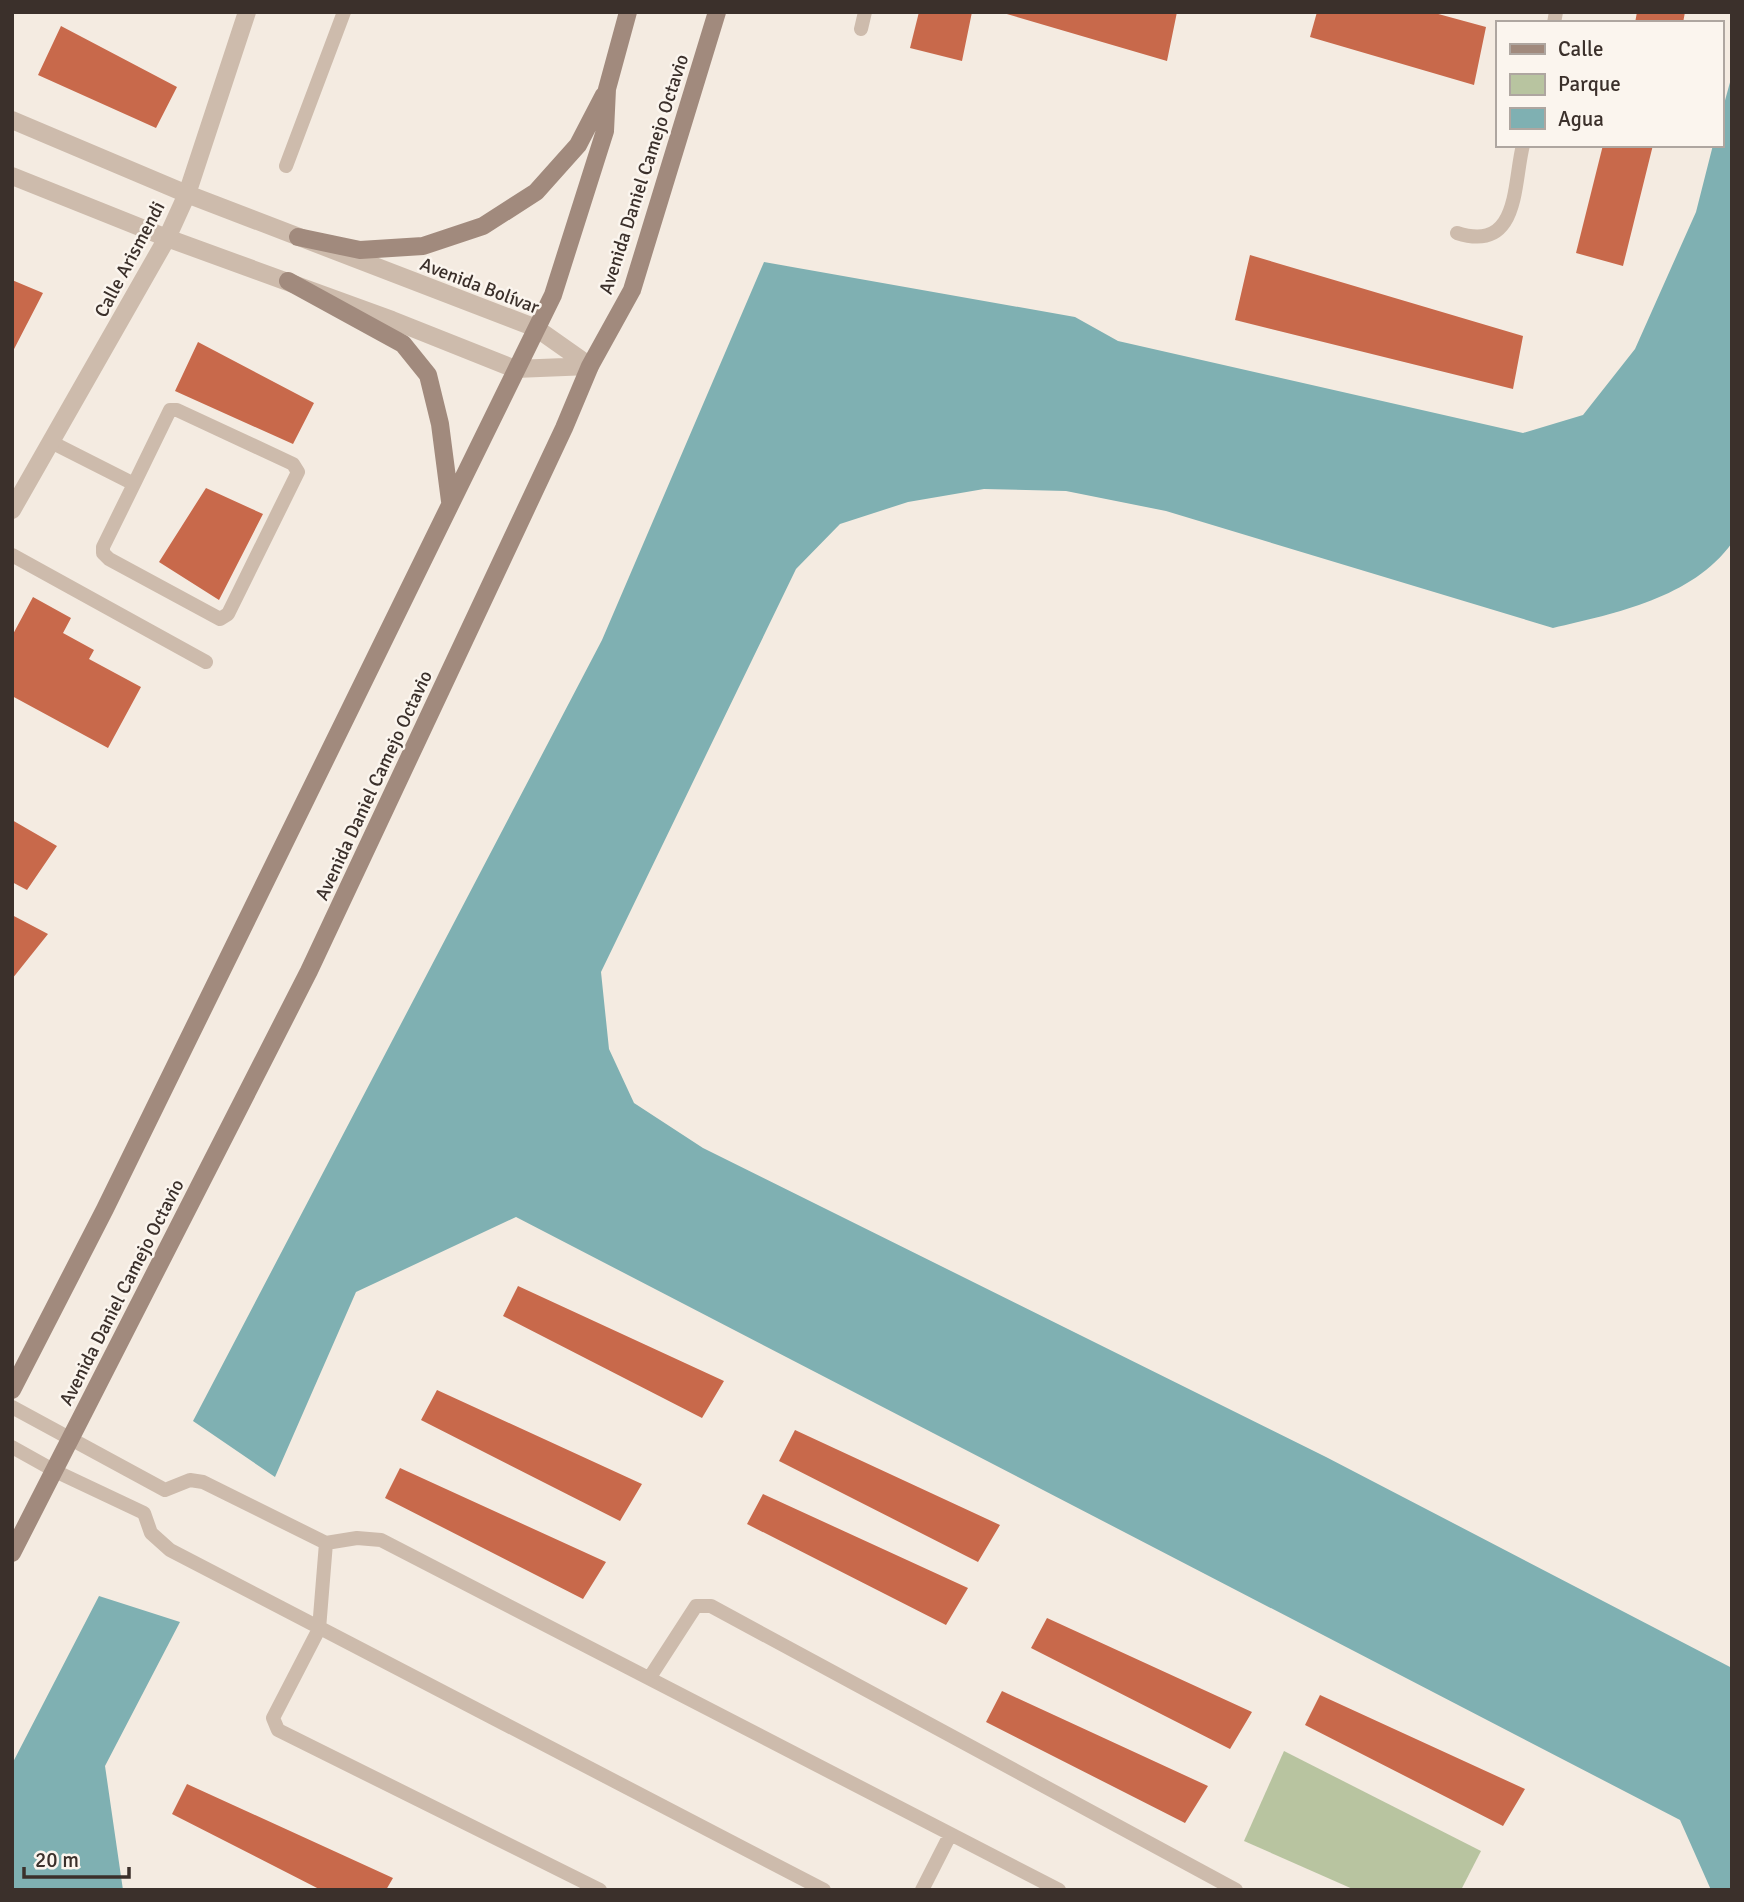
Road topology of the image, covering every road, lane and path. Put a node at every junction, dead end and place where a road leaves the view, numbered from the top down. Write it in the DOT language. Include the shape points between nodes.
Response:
graph roads {
  1 [pos="247,12"];
  2 [pos="344,12"];
  3 [pos="628,12"];
  4 [pos="717,12"];
  5 [pos="865,12"];
  6 [pos="861,29"];
  7 [pos="607,89"];
  8 [pos="12,120"];
  9 [pos="1523,147"];
  10 [pos="286,166"];
  11 [pos="12,176"];
  12 [pos="187,194"];
  13 [pos="1457,233"];
  14 [pos="298,237"];
  15 [pos="167,238"];
  16 [pos="288,281"];
  17 [pos="536,328"];
  18 [pos="590,366"];
  19 [pos="515,369"];
  20 [pos="51,442"];
  21 [pos="134,484"];
  22 [pos="450,501"];
  23 [pos="12,510"];
  24 [pos="12,555"];
  25 [pos="206,662"];
  26 [pos="12,1390"];
  27 [pos="12,1407"];
  28 [pos="70,1438"];
  29 [pos="12,1447"];
  30 [pos="55,1471"];
  31 [pos="326,1542"];
  32 [pos="12,1553"];
  33 [pos="319,1629"];
  34 [pos="650,1677"];
  35 [pos="950,1835"];
  36 [pos="600,1890"];
  37 [pos="824,1890"];
  38 [pos="922,1890"];
  39 [pos="1059,1890"];
  40 [pos="1236,1890"];
  1 -- 12 [label="street, Calle Arismendi"];
  2 -- 10 [label="lane"];
  3 -- 7 [label="street"];
  4 -- 18 [label="street, Avenida Daniel Camejo Octavio" via="632,290"];
  5 -- 6 [label="lane"];
  7 -- 14 [label="street" via="579,145 536,192 483,226 423,246 360,250"];
  7 -- 17 [label="street" via="605,131 553,295"];
  8 -- 12 [label="street, Avenida Bolívar"];
  9 -- 13 [label="lane" via="1513,203 1504,223 1488,235"];
  11 -- 15 [label="street"];
  12 -- 14 [label="street, Avenida Bolívar"];
  12 -- 15 [label="street, Calle Arismendi"];
  14 -- 17 [label="street, Avenida Bolívar"];
  15 -- 16 [label="street"];
  15 -- 20 [label="street, Calle Arismendi"];
  16 -- 19 [label="street"];
  16 -- 22 [label="street" via="403,344 428,375"];
  17 -- 18 [label="street, Avenida Bolívar"];
  17 -- 19 [label="street"];
  18 -- 19 [label="street"];
  18 -- 28 [label="street, Avenida Daniel Camejo Octavio" via="309,971"];
  19 -- 22 [label="street"];
  20 -- 21 [label="lane"];
  20 -- 23 [label="street, Calle Arismendi"];
  21 -- 21 [label="lane" via="170,410 293,464 298,472 228,614 220,619 103,553"];
  22 -- 26 [label="street"];
  24 -- 25 [label="lane"];
  27 -- 28 [label="lane"];
  28 -- 30 [label="street, Avenida Daniel Camejo Octavio"];
  28 -- 31 [label="lane" via="165,1490 190,1480 203,1482"];
  29 -- 30 [label="lane"];
  30 -- 32 [label="street, Avenida Daniel Camejo Octavio"];
  30 -- 33 [label="lane" via="144,1513 151,1533 170,1550"];
  31 -- 33 [label="lane"];
  31 -- 34 [label="lane" via="381,1540"];
  33 -- 36 [label="lane" via="273,1718 278,1730"];
  33 -- 37 [label="lane"];
  34 -- 35 [label="lane"];
  34 -- 40 [label="lane" via="696,1606 711,1606"];
  35 -- 38 [label="lane"];
  35 -- 39 [label="lane"];
}
